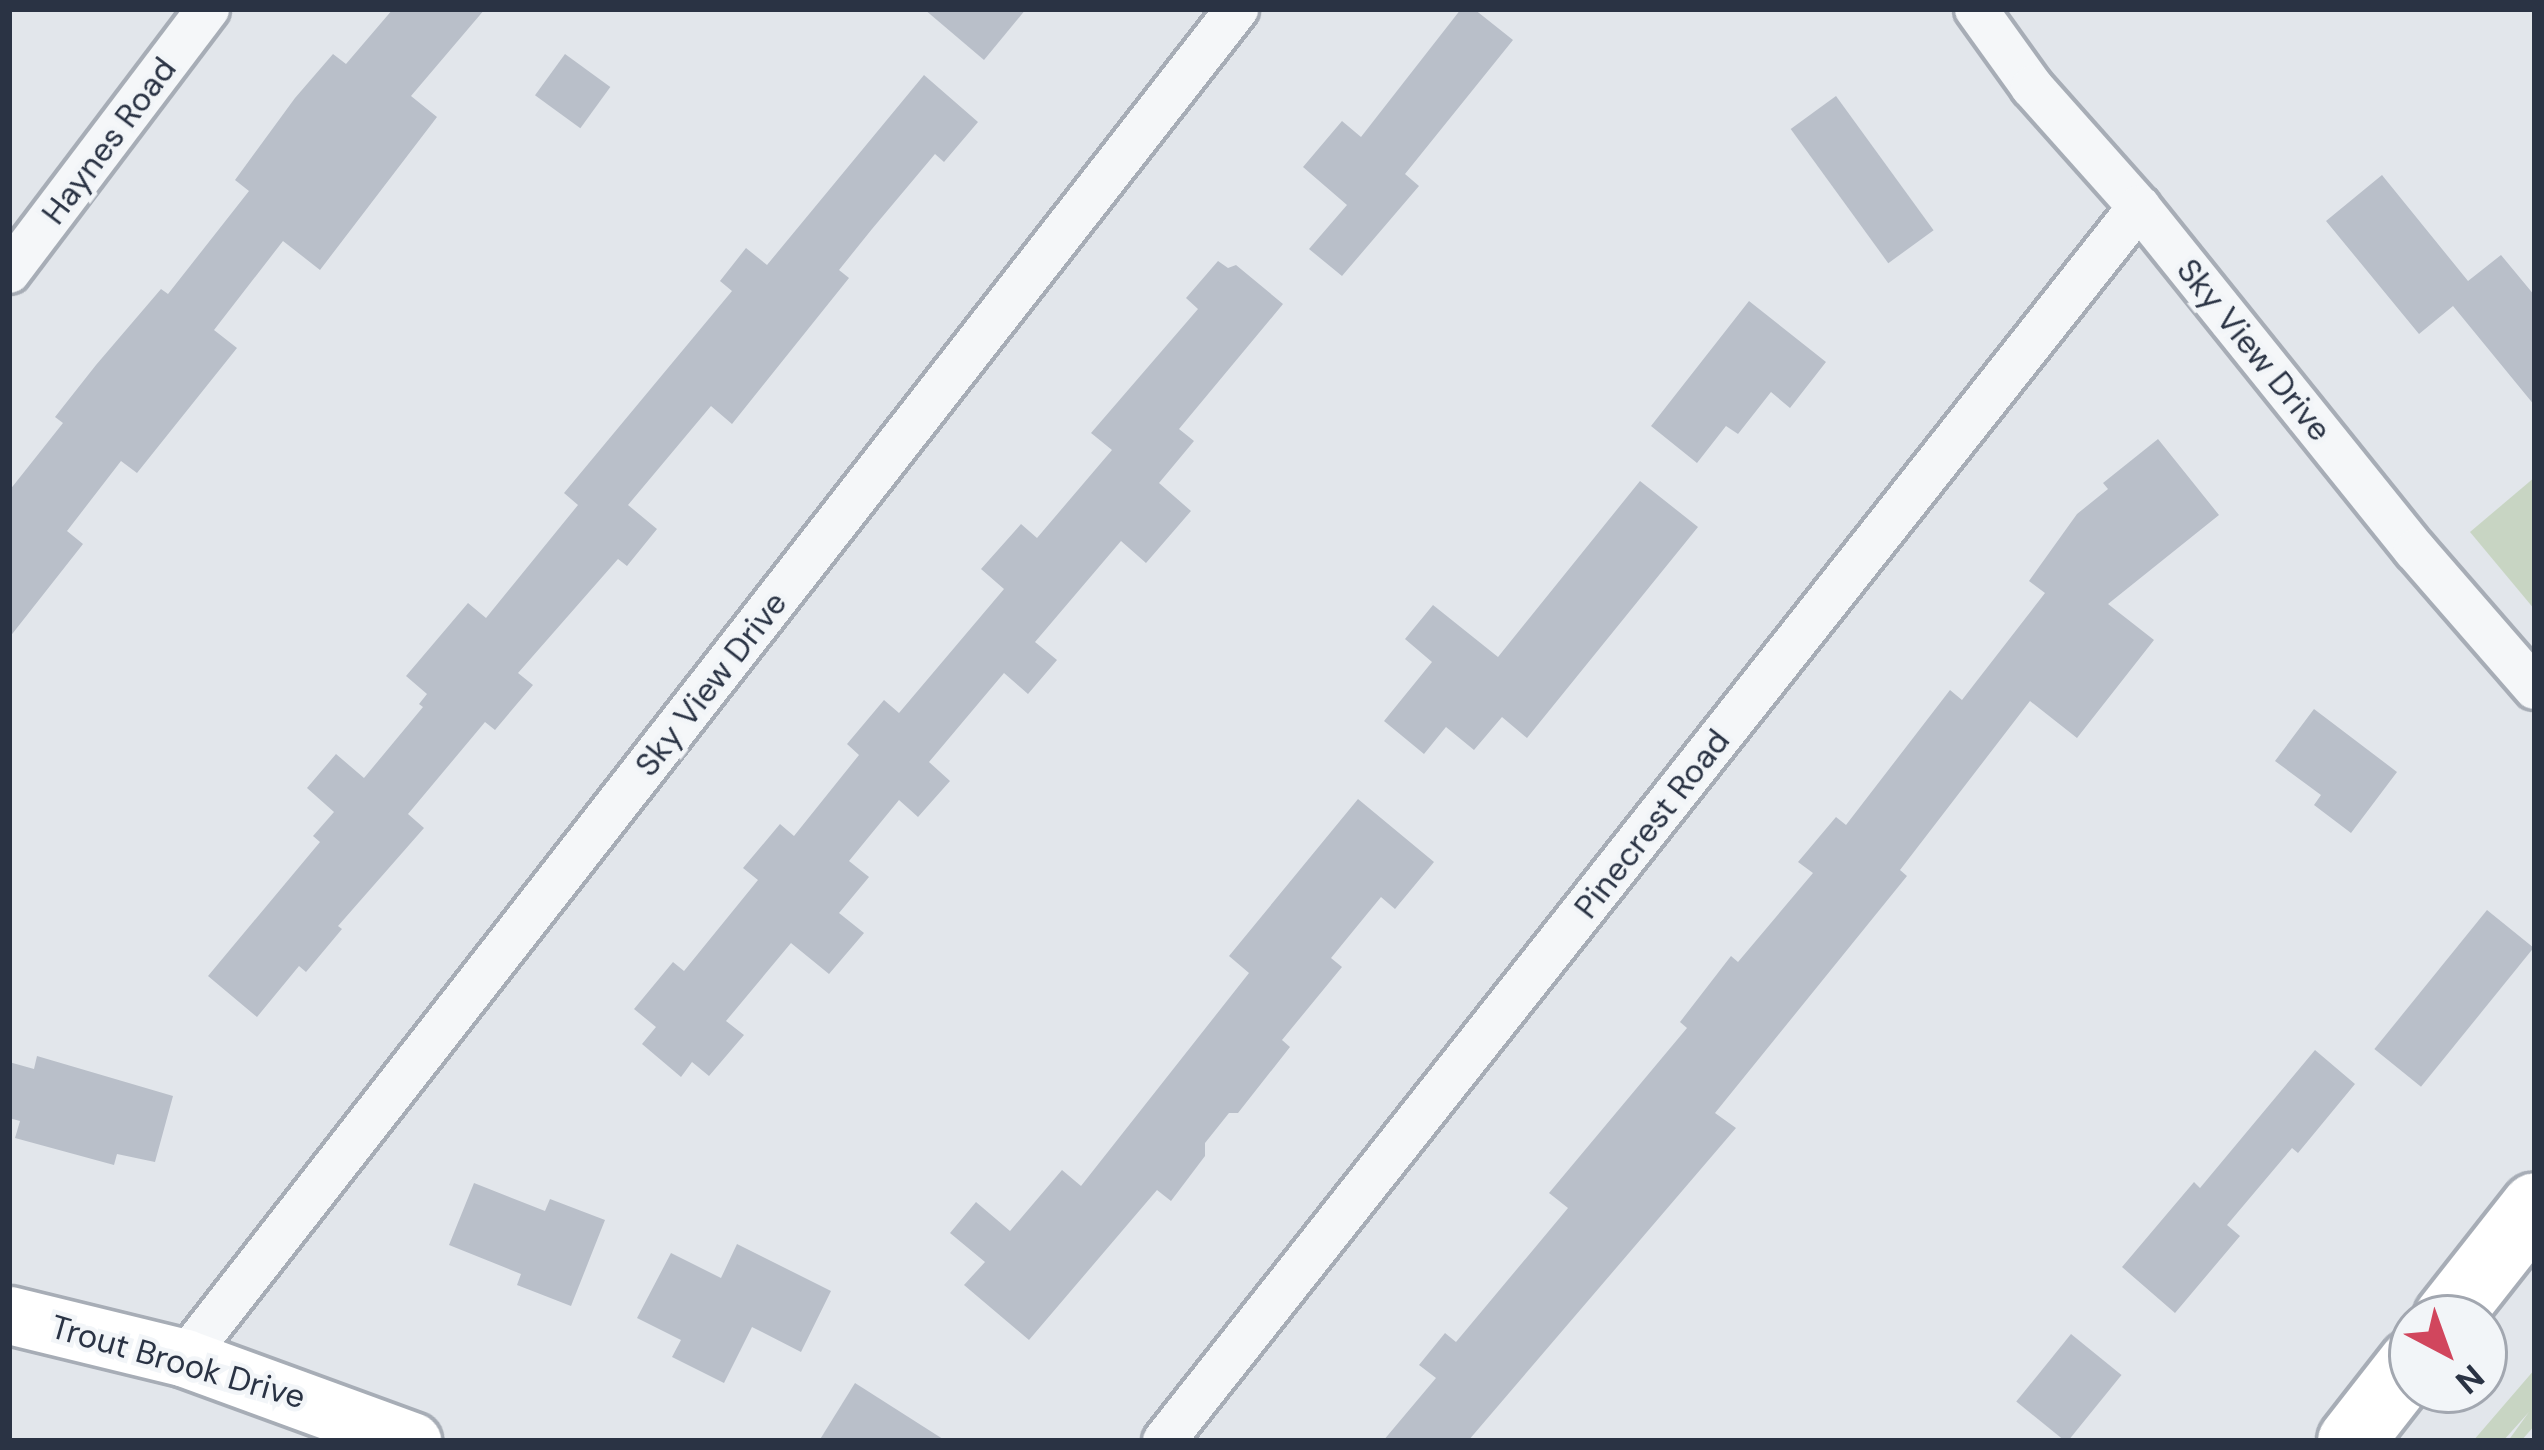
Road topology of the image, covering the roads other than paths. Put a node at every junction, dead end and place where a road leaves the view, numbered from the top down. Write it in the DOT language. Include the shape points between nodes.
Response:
graph roads {
  1 [pos="208,9"];
  2 [pos="1237,9"];
  3 [pos="1976,9"];
  4 [pos="2139,207"];
  5 [pos="9,272"];
  6 [pos="2535,688"];
  7 [pos="2535,1206"];
  8 [pos="2466,1294"];
  9 [pos="9,1315"];
  10 [pos="185,1358"];
  11 [pos="2388,1394"];
  12 [pos="412,1441"];
  13 [pos="1164,1441"];
  14 [pos="2351,1441"];
  1 -- 5 [label="street, Haynes Road"];
  2 -- 10 [label="street, Sky View Drive"];
  3 -- 4 [label="street, Sky View Drive" via="2032,87"];
  4 -- 6 [label="street, Sky View Drive"];
  4 -- 13 [label="street, Pinecrest Road"];
  7 -- 8 [label="highway"];
  9 -- 10 [label="main road, Trout Brook Drive"];
  10 -- 12 [label="main road, Trout Brook Drive"];
  11 -- 14 [label="highway"];
}
